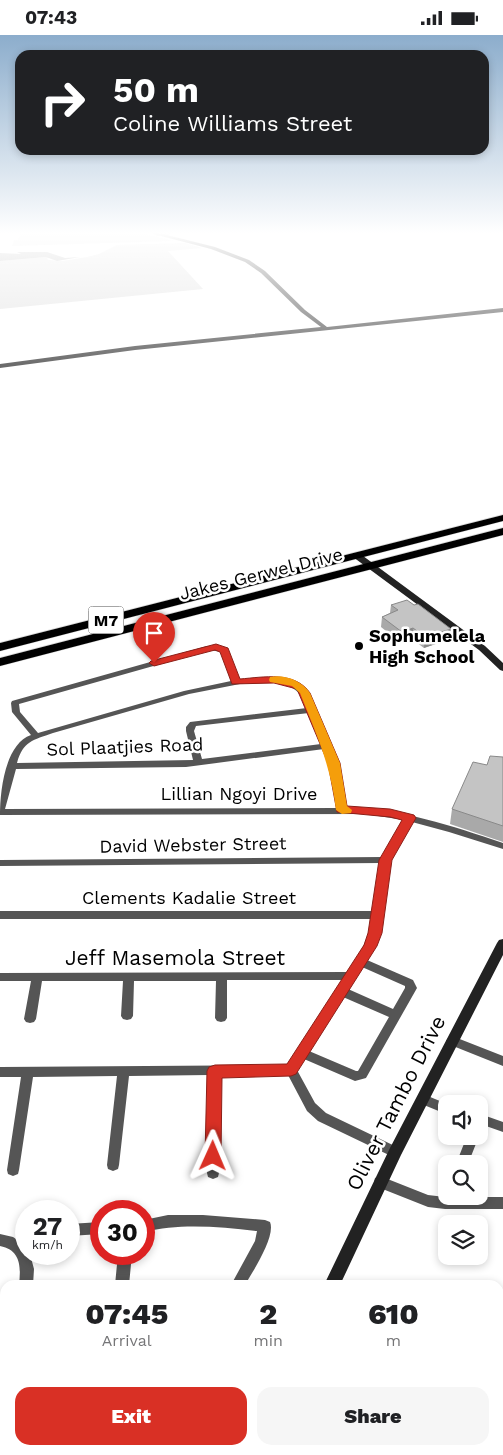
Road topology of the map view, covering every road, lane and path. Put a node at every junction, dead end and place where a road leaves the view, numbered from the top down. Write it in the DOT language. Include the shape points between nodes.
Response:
graph roads {
  1 [pos="290,298"];
  2 [pos="503,310"];
  3 [pos="303,311"];
  4 [pos="314,320"];
  5 [pos="346,326"];
  6 [pos="325,328"];
  7 [pos="313,329"];
  8 [pos="0,366"];
  9 [pos="503,518"];
  10 [pos="503,531"];
  11 [pos="356,555"];
  12 [pos="370,566"];
  13 [pos="0,647"];
  14 [pos="0,661"];
  15 [pos="503,668"];
  16 [pos="236,682"];
  17 [pos="311,709"];
  18 [pos="36,736"];
  19 [pos="327,746"];
  20 [pos="198,763"];
  21 [pos="13,766"];
  22 [pos="342,810"];
  23 [pos="0,812"];
  24 [pos="410,818"];
  25 [pos="503,846"];
  26 [pos="386,860"];
  27 [pos="0,863"];
  28 [pos="0,915"];
  29 [pos="377,915"];
  30 [pos="503,943"];
  31 [pos="360,962"];
  32 [pos="129,976"];
  33 [pos="222,976"];
  34 [pos="350,976"];
  35 [pos="0,977"];
  36 [pos="36,977"];
  37 [pos="340,991"];
  38 [pos="396,1015"];
  39 [pos="127,1016"];
  40 [pos="221,1018"];
  41 [pos="30,1019"];
  42 [pos="452,1041"];
  43 [pos="302,1053"];
  44 [pos="503,1061"];
  45 [pos="291,1070"];
  46 [pos="215,1071"];
  47 [pos="0,1072"];
  48 [pos="28,1072"];
  49 [pos="123,1072"];
  50 [pos="423,1099"];
  51 [pos="438,1106"];
  52 [pos="488,1122"];
  53 [pos="503,1127"];
  54 [pos="395,1152"];
  55 [pos="113,1165"];
  56 [pos="13,1170"];
  57 [pos="213,1173"];
  58 [pos="380,1182"];
  59 [pos="438,1200"];
  60 [pos="488,1202"];
  61 [pos="503,1203"];
  62 [pos="155,1223"];
  63 [pos="0,1240"];
  64 [pos="15,1243"];
  65 [pos="27,1265"];
  66 [pos="124,1265"];
  67 [pos="26,1280"];
  68 [pos="122,1280"];
  69 [pos="241,1280"];
  70 [pos="334,1280"];
  1 -- 3 [label="street"];
  2 -- 5 [label="street"];
  3 -- 4 [label="street"];
  3 -- 7 [label="street"];
  4 -- 5 [label="street"];
  4 -- 6 [label="street"];
  5 -- 6 [label="street"];
  6 -- 7 [label="street"];
  7 -- 8 [label="street"];
  9 -- 11 [label="highway, Jakes Gerwel Drive / M7"];
  10 -- 12 [label="highway, Jakes Gerwel Drive / M7"];
  11 -- 12 [label="street"];
  11 -- 13 [label="highway, Jakes Gerwel Drive / M7"];
  12 -- 14 [label="highway, Jakes Gerwel Drive / M7"];
  12 -- 15 [label="street" via="482,648"];
  16 -- 17 [label="street" via="274,680 294,683 305,693"];
  16 -- 18 [label="street" via="184,693"];
  16 -- 18 [label="street" via="224,650 216,647 201,650 15,703 16,712"];
  17 -- 19 [label="street"];
  17 -- 20 [label="street" via="193,724 190,731"];
  18 -- 21 [label="street" via="19,747"];
  19 -- 20 [label="street, Sol Plaatjies Road"];
  19 -- 22 [label="street"];
  20 -- 21 [label="street, Sol Plaatjies Road"];
  21 -- 23 [label="street"];
  22 -- 23 [label="street, Lillian Ngoyi Drive"];
  22 -- 24 [label="street, Lillian Ngoyi Drive" via="390,813"];
  24 -- 25 [label="street, Lillian Ngoyi Drive"];
  24 -- 26 [label="street"];
  26 -- 27 [label="street, David Webster Street"];
  26 -- 29 [label="street"];
  28 -- 29 [label="street, Clements Kadalie Street"];
  29 -- 31 [label="street" via="372,939"];
  30 -- 42 [label="street, Oliver Tambo Drive"];
  31 -- 34 [label="street"];
  31 -- 38 [label="street" via="411,985"];
  32 -- 33 [label="street, Jeff Masemola Street"];
  32 -- 36 [label="street, Jeff Masemola Street"];
  32 -- 39 [label="street"];
  33 -- 34 [label="street, Jeff Masemola Street"];
  33 -- 40 [label="street"];
  34 -- 37 [label="street"];
  35 -- 36 [label="street, Jeff Masemola Street"];
  36 -- 41 [label="street"];
  37 -- 38 [label="street"];
  37 -- 43 [label="street"];
  38 -- 43 [label="street" via="360,1077"];
  42 -- 44 [label="street"];
  42 -- 50 [label="street, Oliver Tambo Drive"];
  43 -- 45 [label="street"];
  45 -- 46 [label="street"];
  45 -- 54 [label="street" via="311,1107 322,1117"];
  46 -- 49 [label="street"];
  46 -- 57 [label="street"];
  47 -- 48 [label="street"];
  48 -- 49 [label="street"];
  48 -- 56 [label="street"];
  49 -- 55 [label="street"];
  50 -- 51 [label="street"];
  50 -- 54 [label="street, Oliver Tambo Drive"];
  52 -- 53 [label="street"];
  54 -- 58 [label="street, Oliver Tambo Drive"];
  58 -- 59 [label="street" via="422,1199"];
  58 -- 70 [label="street, Oliver Tambo Drive"];
  60 -- 61 [label="street"];
  62 -- 69 [label="street" via="228,1222 265,1226 261,1242"];
  63 -- 64 [label="street"];
  65 -- 67 [label="street"];
  66 -- 68 [label="street"];
}
